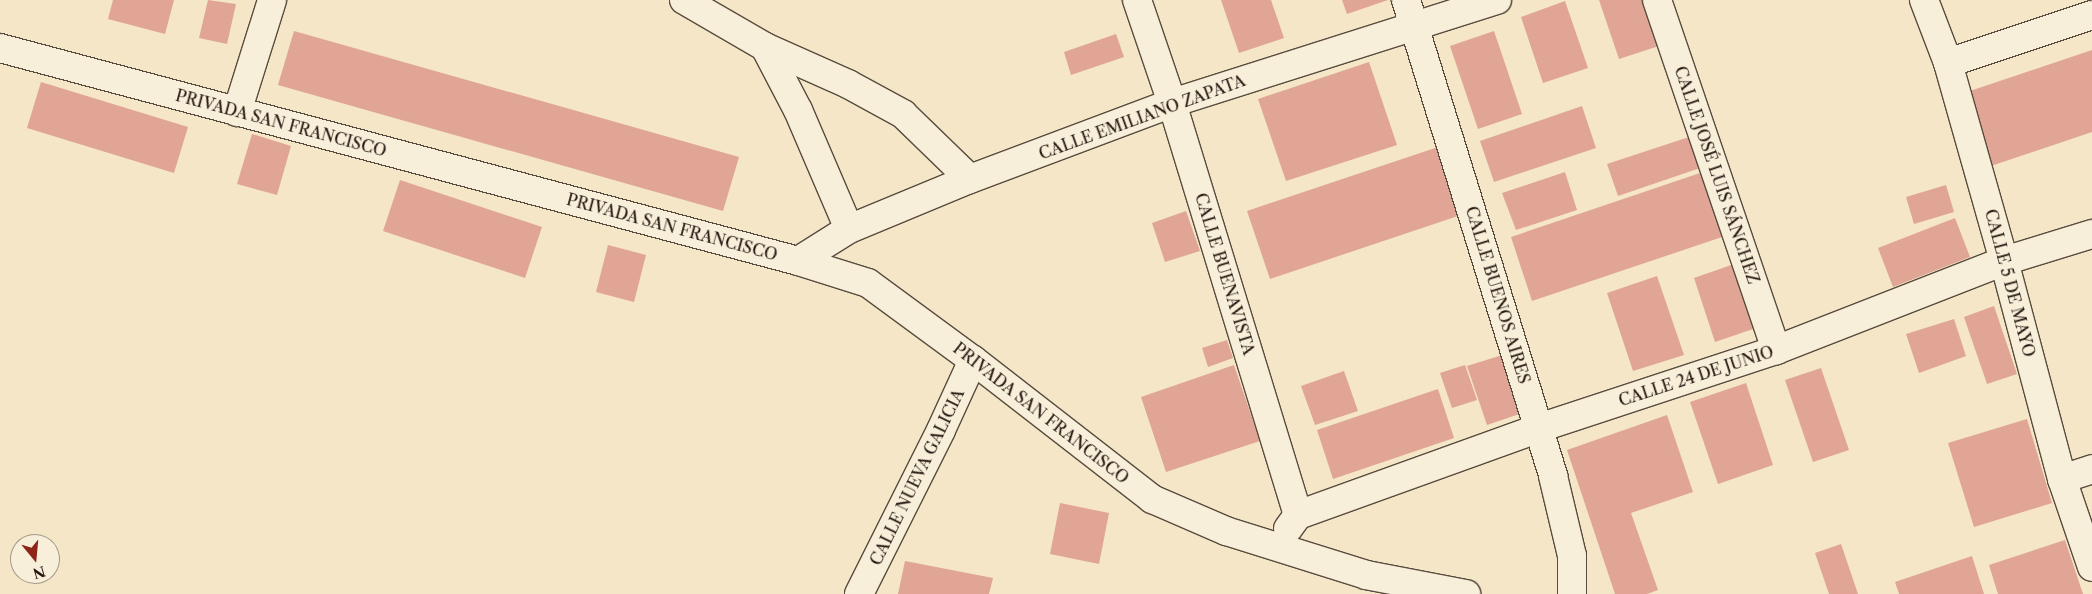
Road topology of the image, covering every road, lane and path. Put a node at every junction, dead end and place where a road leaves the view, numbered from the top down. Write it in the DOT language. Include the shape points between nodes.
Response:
graph roads {
  1 [pos="272,0"];
  2 [pos="684,0"];
  3 [pos="1137,0"];
  4 [pos="1406,0"];
  5 [pos="1496,0"];
  6 [pos="1657,0"];
  7 [pos="1924,0"];
  8 [pos="2092,15"];
  9 [pos="1415,26"];
  10 [pos="764,47"];
  11 [pos="0,48"];
  12 [pos="1948,63"];
  13 [pos="1172,103"];
  14 [pos="237,112"];
  15 [pos="970,179"];
  16 [pos="848,229"];
  17 [pos="2092,234"];
  18 [pos="798,261"];
  19 [pos="2004,261"];
  20 [pos="1776,350"];
  21 [pos="973,360"];
  22 [pos="1539,428"];
  23 [pos="2092,469"];
  24 [pos="2062,479"];
  25 [pos="1298,515"];
  26 [pos="1278,546"];
  27 [pos="2092,567"];
  28 [pos="1363,584"];
  29 [pos="859,594"];
  30 [pos="1466,594"];
  31 [pos="1572,594"];
  1 -- 14 [label="street"];
  2 -- 10 [label="street"];
  3 -- 13 [label="street, CALLE BUENAVISTA"];
  4 -- 9 [label="street, CALLE BUENOS AIRES"];
  5 -- 9 [label="street, CALLE EMILIANO ZAPATA"];
  6 -- 20 [label="street, CALLE JOSÉ LUIS SÁNCHEZ"];
  7 -- 12 [label="street, CALLE 5 DE MAYO"];
  8 -- 12 [label="street"];
  9 -- 13 [label="street, CALLE EMILIANO ZAPATA"];
  9 -- 22 [label="street, CALLE BUENOS AIRES"];
  10 -- 15 [label="street" via="848,84 903,114"];
  10 -- 16 [label="street" via="798,110"];
  11 -- 14 [label="street, PRIVADA SAN FRANCISCO"];
  12 -- 19 [label="street, CALLE 5 DE MAYO"];
  13 -- 15 [label="street, CALLE EMILIANO ZAPATA"];
  13 -- 25 [label="street, CALLE BUENAVISTA"];
  14 -- 18 [label="street, PRIVADA SAN FRANCISCO"];
  15 -- 16 [label="street, CALLE EMILIANO ZAPATA"];
  16 -- 18 [label="street, CALLE EMILIANO ZAPATA"];
  17 -- 19 [label="street, CALLE 24 DE JUNIO"];
  18 -- 21 [label="street, PRIVADA SAN FRANCISCO" via="868,283"];
  19 -- 20 [label="street, CALLE 24 DE JUNIO"];
  19 -- 24 [label="street, CALLE 5 DE MAYO"];
  20 -- 22 [label="street, CALLE 24 DE JUNIO"];
  21 -- 26 [label="street, PRIVADA SAN FRANCISCO" via="1152,499 1226,531"];
  21 -- 29 [label="street, CALLE NUEVA GALICIA" via="942,430"];
  22 -- 25 [label="street, CALLE 24 DE JUNIO"];
  22 -- 31 [label="street, CALLE BUENOS AIRES" via="1572,556"];
  23 -- 24 [label="street"];
  24 -- 27 [label="street, CALLE 5 DE MAYO"];
  25 -- 26 [label="street"];
  26 -- 28 [label="street, PRIVADA SAN FRANCISCO"];
  28 -- 30 [label="street, PRIVADA SAN FRANCISCO"];
}
